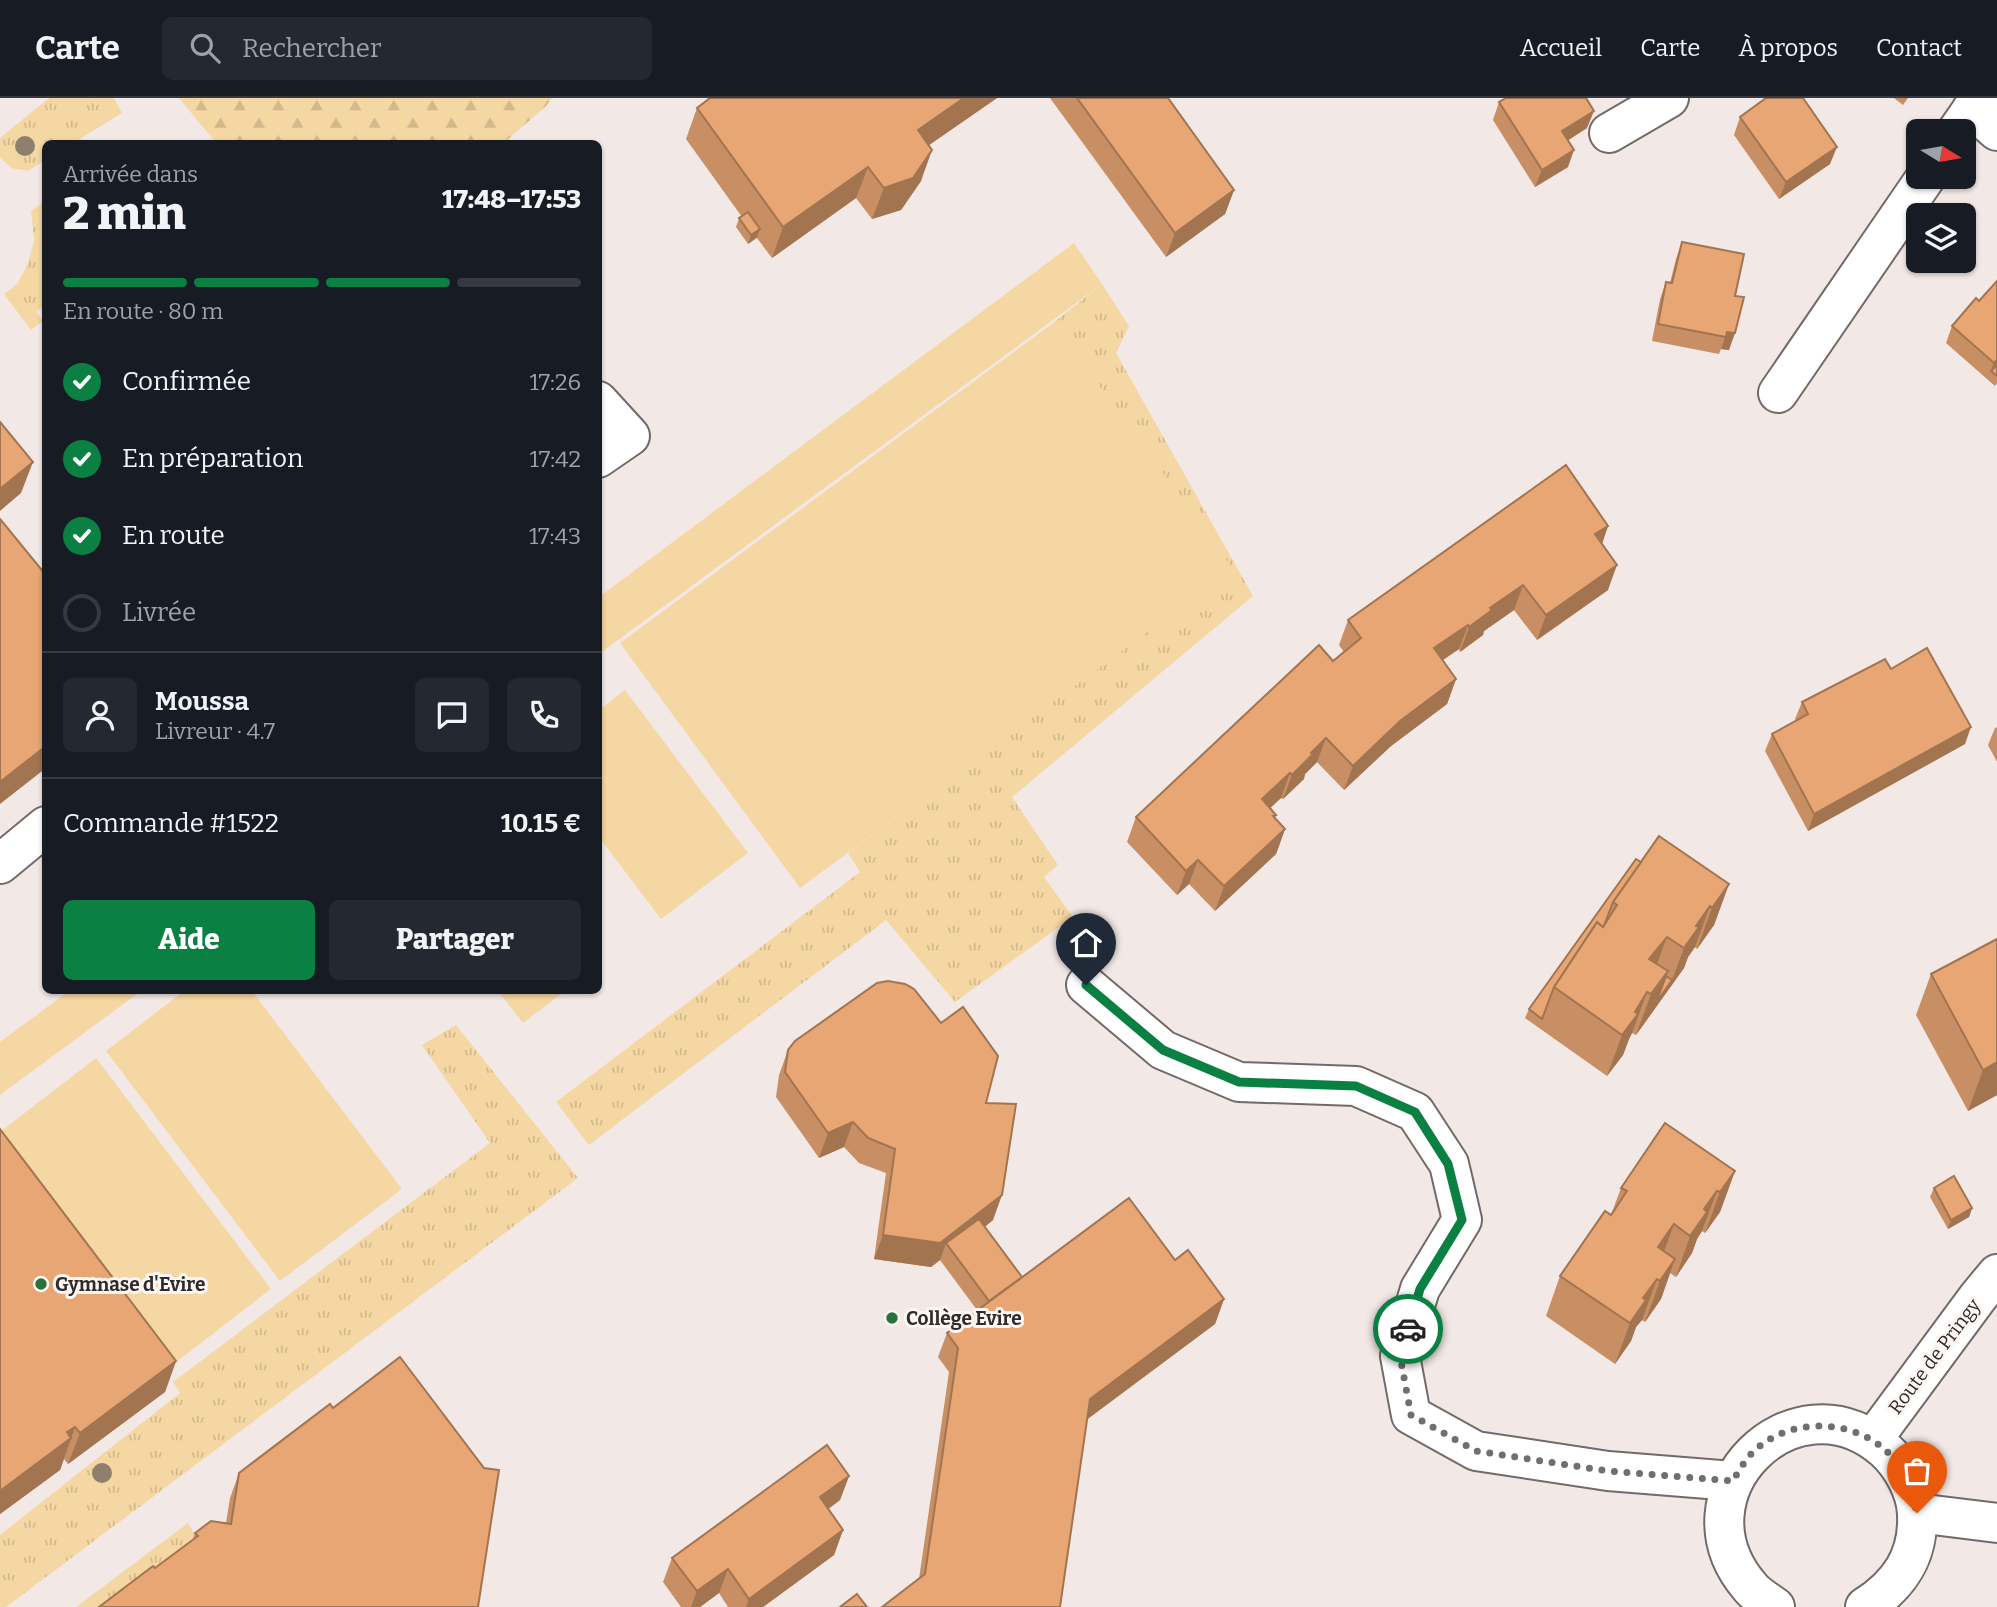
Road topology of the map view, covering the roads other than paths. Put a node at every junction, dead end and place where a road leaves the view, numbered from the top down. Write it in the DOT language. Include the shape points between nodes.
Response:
graph roads {
  1 [pos="1669,98"];
  2 [pos="1609,133"];
  3 [pos="1918,189"];
  4 [pos="1778,393"];
  5 [pos="602,405"];
  6 [pos="602,455"];
  7 [pos="42,829"];
  8 [pos="0,864"];
  9 [pos="1086,985"];
  10 [pos="1997,1274"];
  11 [pos="1873,1439"];
  12 [pos="1733,1481"];
  13 [pos="1917,1513"];
  14 [pos="1997,1523"];
  15 [pos="1751,1601"];
  16 [pos="1866,1607"];
  1 -- 2 [label="street"];
  3 -- 4 [label="street"];
  5 -- 6 [label="street" via="630,436"];
  7 -- 8 [label="street"];
  9 -- 12 [label="street" via="1163,1050 1239,1082 1356,1086 1415,1112 1448,1164 1462,1220 1420,1289 1400,1356 1411,1415 1476,1451 1608,1471"];
  10 -- 11 [label="street, Route de Pringy"];
  11 -- 12 [label="street" via="1842,1427 1809,1425 1778,1434 1751,1454"];
  11 -- 13 [label="street" via="1894,1458 1910,1484"];
  12 -- 15 [label="street" via="1725,1509 1725,1538"];
  13 -- 14 [label="street"];
  13 -- 16 [label="street" via="1915,1542 1904,1570 1886,1594"];
}
